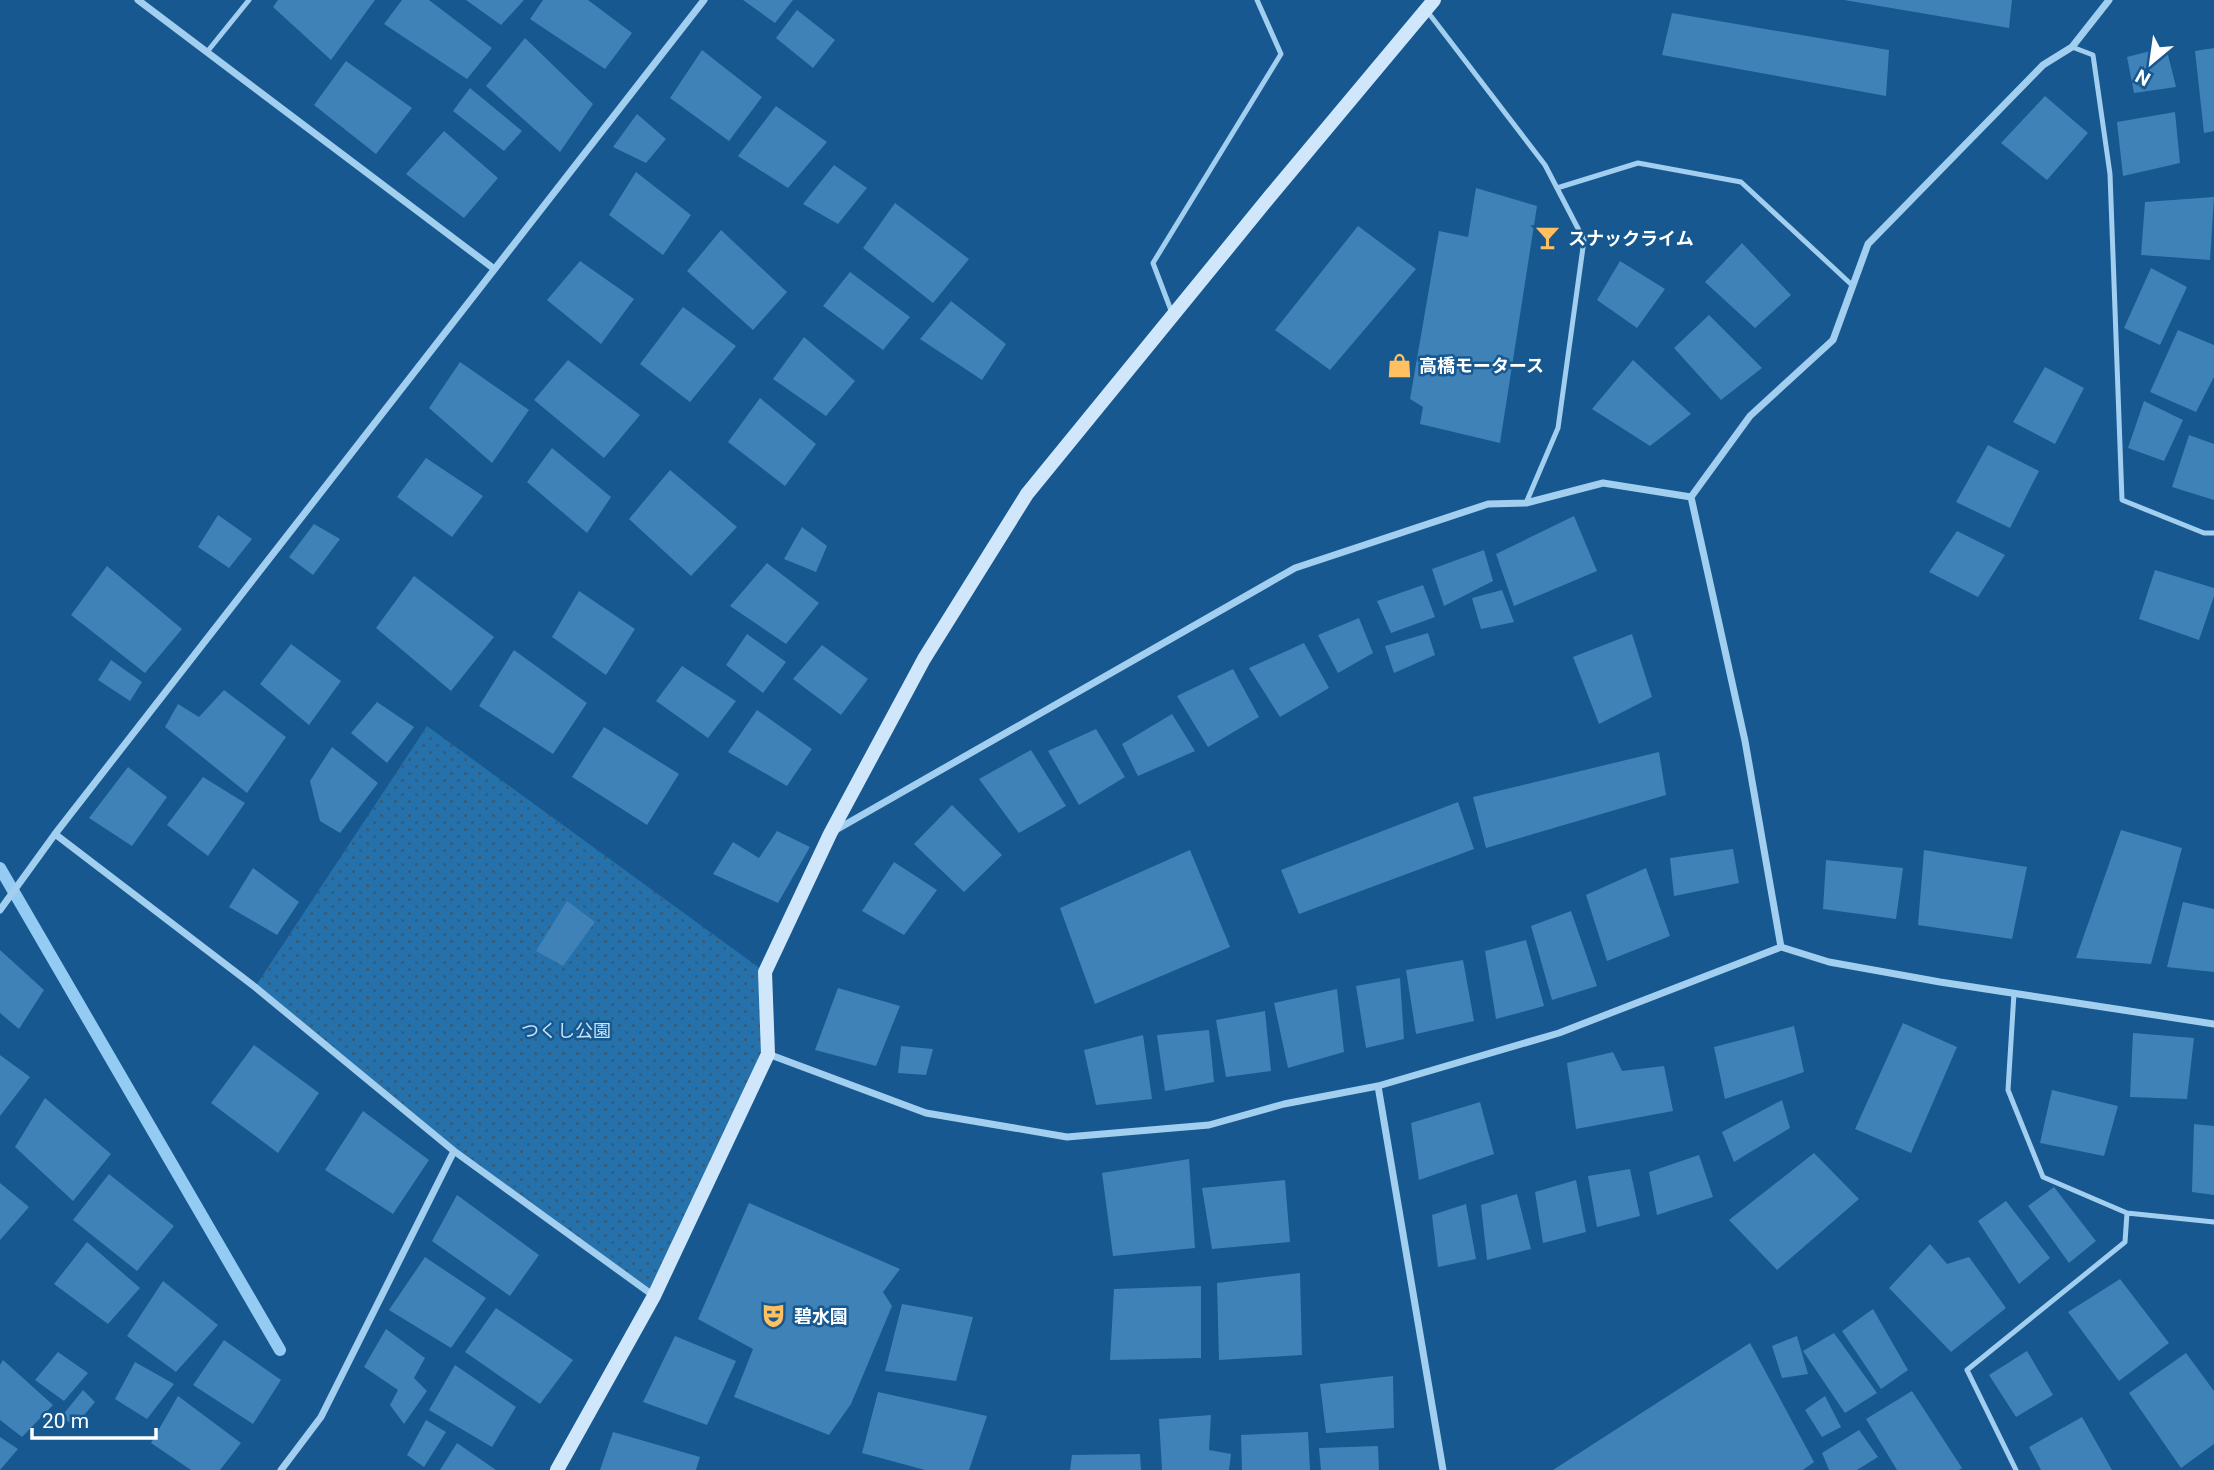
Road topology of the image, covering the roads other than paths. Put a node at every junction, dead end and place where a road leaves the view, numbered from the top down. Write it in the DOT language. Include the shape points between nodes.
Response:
graph roads {
  1 [pos="138,0"];
  2 [pos="249,0"];
  3 [pos="704,0"];
  4 [pos="1257,0"];
  5 [pos="2109,0"];
  6 [pos="1430,5"];
  7 [pos="2072,47"];
  8 [pos="207,52"];
  9 [pos="1557,188"];
  10 [pos="493,268"];
  11 [pos="1853,286"];
  12 [pos="1173,315"];
  13 [pos="1691,497"];
  14 [pos="1526,503"];
  15 [pos="2214,533"];
  16 [pos="55,834"];
  17 [pos="830,834"];
  18 [pos="0,911"];
  19 [pos="1780,947"];
  20 [pos="2014,993"];
  21 [pos="2214,1024"];
  22 [pos="768,1054"];
  23 [pos="1378,1086"];
  24 [pos="454,1152"];
  25 [pos="2127,1213"];
  26 [pos="2214,1222"];
  27 [pos="654,1296"];
  28 [pos="281,1470"];
  29 [pos="557,1470"];
  30 [pos="1443,1470"];
  31 [pos="2016,1470"];
  1 -- 8 [label="street"];
  2 -- 8 [label="lane"];
  3 -- 10 [label="street"];
  4 -- 12 [label="lane" via="1281,54 1153,263"];
  5 -- 7 [label="street"];
  6 -- 9 [label="lane"];
  6 -- 12 [label="street"];
  7 -- 11 [label="street" via="2043,65 1868,244"];
  7 -- 15 [label="lane" via="2093,55 2110,174 2123,500"];
  8 -- 10 [label="street"];
  9 -- 11 [label="lane" via="1638,163 1741,182"];
  9 -- 14 [label="lane" via="1584,240 1558,428"];
  10 -- 16 [label="street"];
  11 -- 13 [label="street" via="1833,340 1750,416"];
  12 -- 17 [label="street" via="1027,494 924,659"];
  13 -- 14 [label="street" via="1603,483"];
  13 -- 19 [label="street" via="1745,741"];
  14 -- 17 [label="street" via="1488,504 1295,568"];
  16 -- 18 [label="street"];
  16 -- 24 [label="street" via="256,988"];
  17 -- 22 [label="street" via="765,972"];
  19 -- 20 [label="street" via="1829,962"];
  19 -- 23 [label="street" via="1559,1033"];
  20 -- 21 [label="street"];
  20 -- 25 [label="lane" via="2008,1090 2043,1177"];
  22 -- 23 [label="street" via="926,1113 1067,1137 1209,1125 1284,1104"];
  22 -- 27 [label="street"];
  23 -- 30 [label="street"];
  24 -- 27 [label="street"];
  24 -- 28 [label="street" via="321,1417"];
  25 -- 26 [label="lane"];
  25 -- 31 [label="lane" via="2125,1242 1967,1370"];
  27 -- 29 [label="street"];
}
